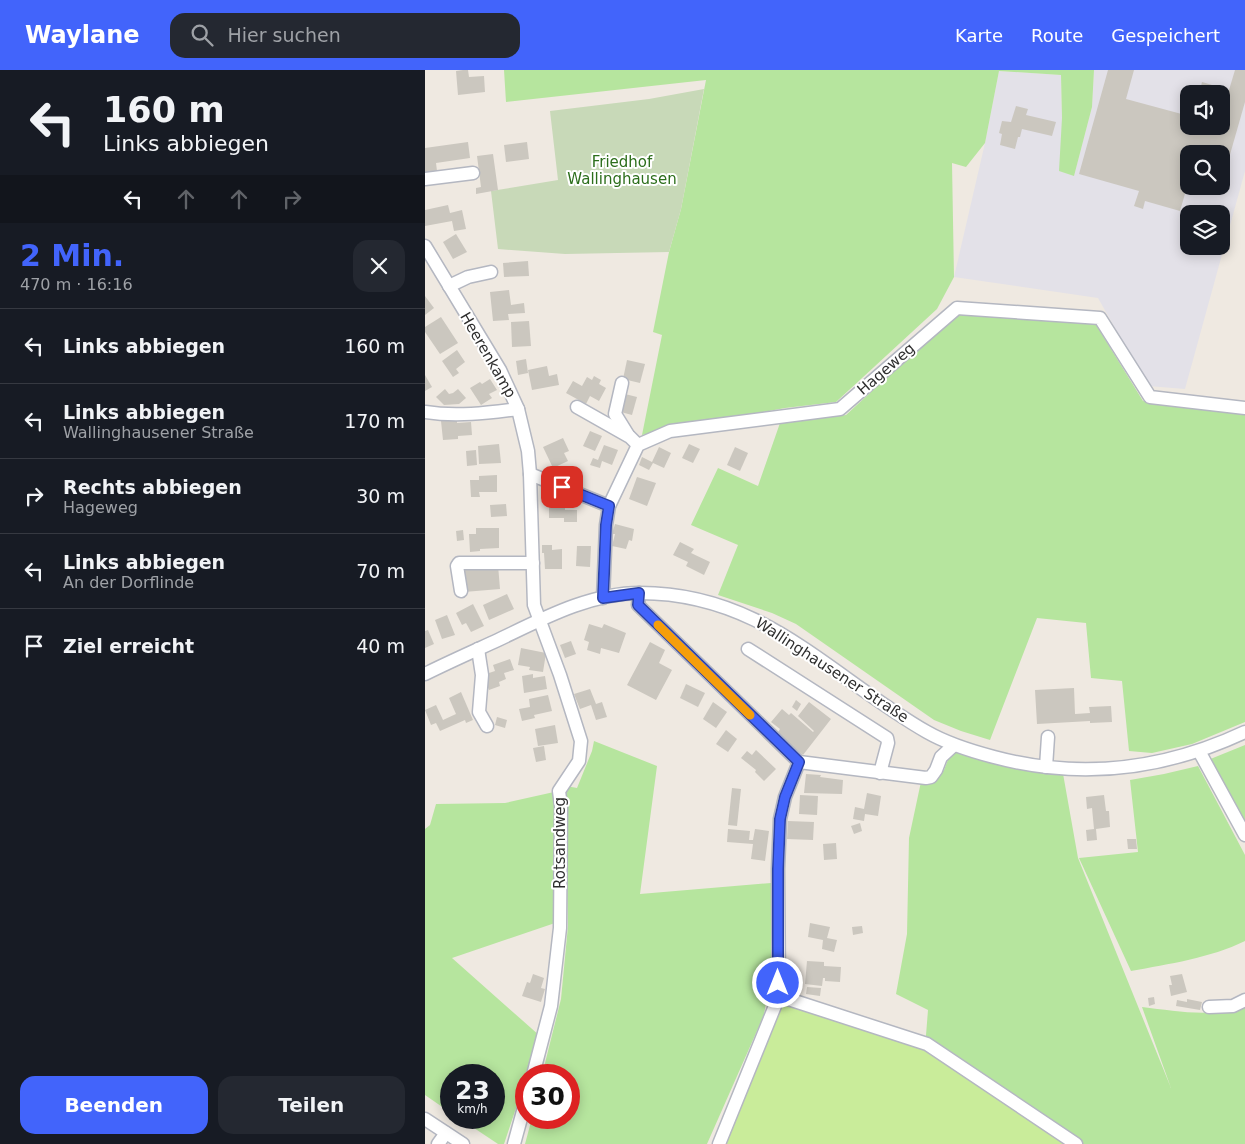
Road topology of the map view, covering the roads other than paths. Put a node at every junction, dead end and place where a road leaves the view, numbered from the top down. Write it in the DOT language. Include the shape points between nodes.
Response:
graph roads {
  1 [pos="473,173"];
  2 [pos="425,179"];
  3 [pos="425,246"];
  4 [pos="491,272"];
  5 [pos="449,286"];
  6 [pos="622,382"];
  7 [pos="577,407"];
  8 [pos="1245,408"];
  9 [pos="518,410"];
  10 [pos="425,412"];
  11 [pos="634,441"];
  12 [pos="530,474"];
  13 [pos="609,506"];
  14 [pos="533,563"];
  15 [pos="461,591"];
  16 [pos="639,593"];
  17 [pos="603,598"];
  18 [pos="539,621"];
  19 [pos="748,649"];
  20 [pos="478,650"];
  21 [pos="425,674"];
  22 [pos="487,726"];
  23 [pos="1245,732"];
  24 [pos="1048,736"];
  25 [pos="954,745"];
  26 [pos="1199,751"];
  27 [pos="799,762"];
  28 [pos="1046,767"];
  29 [pos="881,773"];
  30 [pos="1245,835"];
  31 [pos="779,996"];
  32 [pos="1245,1000"];
  33 [pos="1209,1007"];
  34 [pos="536,1064"];
  35 [pos="425,1119"];
  36 [pos="518,1129"];
  37 [pos="446,1133"];
  38 [pos="438,1144"];
  39 [pos="463,1144"];
  40 [pos="514,1144"];
  41 [pos="719,1144"];
  42 [pos="1076,1144"];
  1 -- 2 [label="street"];
  3 -- 5 [label="street, Heerenkamp"];
  4 -- 5 [label="street" via="468,277"];
  5 -- 9 [label="street, Heerenkamp" via="500,370"];
  6 -- 11 [label="street" via="615,414"];
  7 -- 11 [label="street"];
  8 -- 11 [label="street, Hageweg" via="1151,398 1100,318 957,308 840,409 670,431"];
  9 -- 10 [label="street" via="474,414"];
  9 -- 12 [label="street, Heerenkamp"];
  11 -- 13 [label="street"];
  12 -- 13 [label="street"];
  12 -- 14 [label="street, Heerenkamp"];
  13 -- 17 [label="street"];
  14 -- 15 [label="street" via="459,563"];
  14 -- 18 [label="street, Heerenkamp" via="534,605"];
  16 -- 17 [label="street, Wallinghausener Straße"];
  16 -- 25 [label="street, Wallinghausener Straße" via="673,594 702,600 748,616 787,637 928,733"];
  16 -- 27 [label="street" via="638,605"];
  17 -- 18 [label="street, Wallinghausener Straße"];
  18 -- 20 [label="street, Wallinghausener Straße"];
  18 -- 34 [label="street, Rotsandweg" via="560,675 581,741 581,751 579,761 559,791 560,928 551,1006"];
  19 -- 29 [label="street" via="887,738"];
  20 -- 21 [label="street, Wallinghausener Straße"];
  20 -- 22 [label="street" via="483,675 479,712"];
  23 -- 26 [label="street, Wallinghausener Straße"];
  24 -- 28 [label="street"];
  25 -- 28 [label="street, Wallinghausener Straße" via="1024,765"];
  25 -- 29 [label="street" via="941,757 931,777"];
  26 -- 28 [label="street, Wallinghausener Straße" via="1141,765 1097,769"];
  26 -- 30 [label="street"];
  27 -- 29 [label="street"];
  27 -- 31 [label="street" via="780,819"];
  31 -- 41 [label="street"];
  31 -- 42 [label="street" via="927,1044"];
  32 -- 33 [label="street" via="1233,1006"];
  35 -- 37 [label="street"];
  36 -- 40 [label="street"];
  37 -- 38 [label="street"];
  37 -- 39 [label="street"];
}
